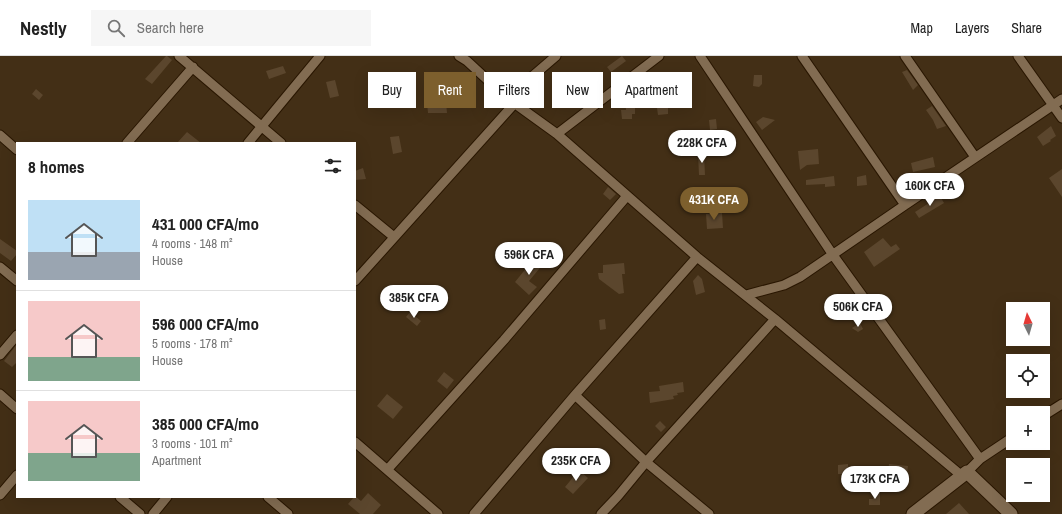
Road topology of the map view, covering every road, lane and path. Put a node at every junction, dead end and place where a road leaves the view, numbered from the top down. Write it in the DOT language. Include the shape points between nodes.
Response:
graph roads {
  1 [pos="179,56"];
  2 [pos="320,56"];
  3 [pos="459,56"];
  4 [pos="556,56"];
  5 [pos="659,56"];
  6 [pos="700,56"];
  7 [pos="802,56"];
  8 [pos="905,56"];
  9 [pos="1018,56"];
  10 [pos="192,68"];
  11 [pos="540,72"];
  12 [pos="484,76"];
  13 [pos="1062,99"];
  14 [pos="1053,105"];
  15 [pos="504,108"];
  16 [pos="522,108"];
  17 [pos="1062,118"];
  18 [pos="262,127"];
  19 [pos="557,134"];
  20 [pos="0,135"];
  21 [pos="128,142"];
  22 [pos="249,142"];
  23 [pos="280,142"];
  24 [pos="16,149"];
  25 [pos="975,157"];
  26 [pos="627,196"];
  27 [pos="904,205"];
  28 [pos="356,206"];
  29 [pos="394,237"];
  30 [pos="833,255"];
  31 [pos="697,257"];
  32 [pos="0,267"];
  33 [pos="16,280"];
  34 [pos="356,280"];
  35 [pos="746,295"];
  36 [pos="775,319"];
  37 [pos="16,336"];
  38 [pos="0,355"];
  39 [pos="0,394"];
  40 [pos="575,395"];
  41 [pos="1062,404"];
  42 [pos="16,408"];
  43 [pos="1050,412"];
  44 [pos="1006,441"];
  45 [pos="356,443"];
  46 [pos="980,459"];
  47 [pos="646,462"];
  48 [pos="387,470"];
  49 [pos="964,474"];
  50 [pos="16,476"];
  51 [pos="0,494"];
  52 [pos="121,498"];
  53 [pos="166,498"];
  54 [pos="269,498"];
  55 [pos="140,514"];
  56 [pos="152,514"];
  57 [pos="288,514"];
  58 [pos="438,514"];
  59 [pos="474,514"];
  60 [pos="601,514"];
  61 [pos="709,514"];
  62 [pos="913,514"];
  63 [pos="1011,514"];
  1 -- 10 [label="street"];
  2 -- 18 [label="street"];
  3 -- 12 [label="street"];
  4 -- 11 [label="street"];
  5 -- 19 [label="street"];
  6 -- 30 [label="street"];
  7 -- 27 [label="street"];
  8 -- 25 [label="street"];
  9 -- 14 [label="street"];
  10 -- 18 [label="street"];
  10 -- 21 [label="street"];
  13 -- 14 [label="street"];
  14 -- 17 [label="street"];
  14 -- 25 [label="street"];
  15 -- 29 [label="street"];
  16 -- 19 [label="street"];
  18 -- 22 [label="street"];
  18 -- 23 [label="street"];
  19 -- 26 [label="street"];
  20 -- 24 [label="street"];
  25 -- 27 [label="street"];
  26 -- 31 [label="street"];
  26 -- 48 [label="street" via="504,340"];
  27 -- 30 [label="street"];
  28 -- 29 [label="street"];
  29 -- 34 [label="street"];
  30 -- 35 [label="street" via="784,285"];
  30 -- 46 [label="street"];
  31 -- 35 [label="street"];
  31 -- 40 [label="street"];
  32 -- 33 [label="street"];
  35 -- 36 [label="street"];
  36 -- 47 [label="street"];
  36 -- 49 [label="street"];
  37 -- 38 [label="street"];
  39 -- 42 [label="street"];
  40 -- 47 [label="street"];
  40 -- 59 [label="street"];
  41 -- 43 [label="street"];
  44 -- 46 [label="street"];
  45 -- 48 [label="street"];
  46 -- 49 [label="street"];
  47 -- 60 [label="street"];
  47 -- 61 [label="street"];
  48 -- 58 [label="street"];
  49 -- 62 [label="street"];
  49 -- 63 [label="street"];
  50 -- 51 [label="street"];
  52 -- 55 [label="street"];
  53 -- 56 [label="street"];
  54 -- 57 [label="street"];
}
